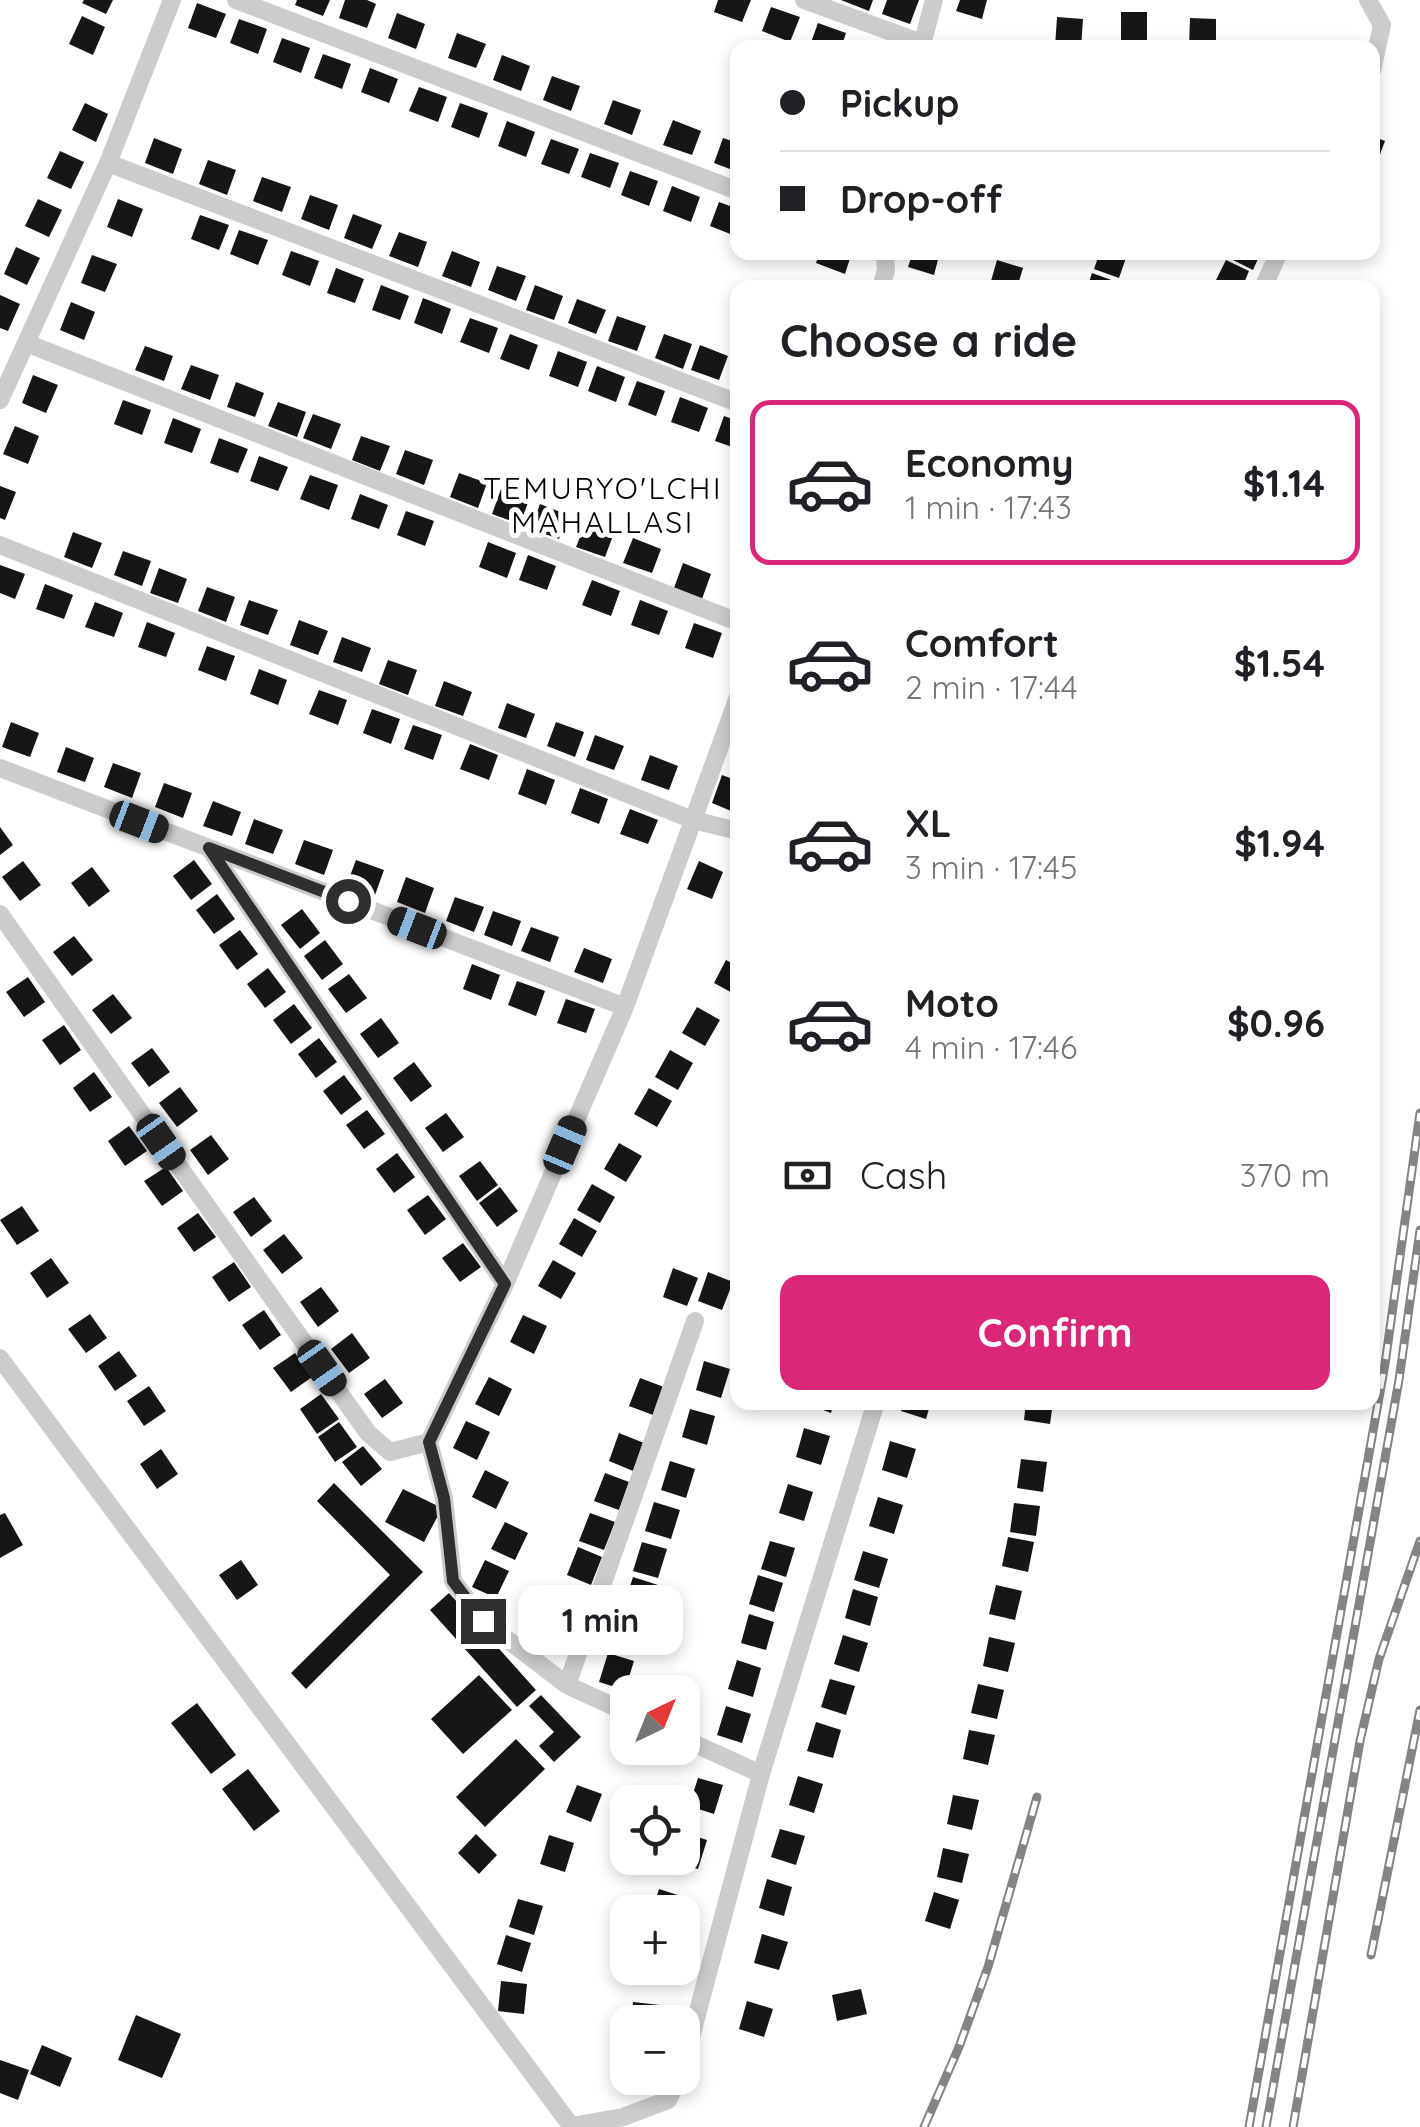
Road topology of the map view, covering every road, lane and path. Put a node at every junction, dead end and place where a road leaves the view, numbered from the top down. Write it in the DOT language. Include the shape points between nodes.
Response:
graph roads {
  1 [pos="172,0"];
  2 [pos="236,0"];
  3 [pos="804,0"];
  4 [pos="934,0"];
  5 [pos="1368,0"];
  6 [pos="908,40"];
  7 [pos="922,40"];
  8 [pos="1379,40"];
  9 [pos="108,163"];
  10 [pos="730,188"];
  11 [pos="26,343"];
  12 [pos="730,399"];
  13 [pos="0,400"];
  14 [pos="0,546"];
  15 [pos="730,619"];
  16 [pos="730,719"];
  17 [pos="0,768"];
  18 [pos="693,820"];
  19 [pos="730,829"];
  20 [pos="209,848"];
  21 [pos="0,914"];
  22 [pos="625,1006"];
  23 [pos="505,1284"];
  24 [pos="696,1321"];
  25 [pos="0,1358"];
  26 [pos="874,1410"];
  27 [pos="429,1442"];
  28 [pos="567,1686"];
  29 [pos="610,1705"];
  30 [pos="700,1746"];
  31 [pos="761,1774"];
  32 [pos="699,2005"];
  33 [pos="670,2095"];
  34 [pos="572,2126"];
  1 -- 9 [label="street"];
  2 -- 10 [label="street"];
  3 -- 6 [label="street"];
  4 -- 7 [label="street"];
  5 -- 8 [label="street" via="1382,24"];
  9 -- 11 [label="street"];
  9 -- 12 [label="street"];
  11 -- 13 [label="street"];
  11 -- 15 [label="street"];
  14 -- 18 [label="street"];
  16 -- 18 [label="street"];
  17 -- 20 [label="street"];
  18 -- 19 [label="street"];
  18 -- 22 [label="street"];
  20 -- 22 [label="street"];
  20 -- 23 [label="street"];
  21 -- 27 [label="street" via="368,1433 390,1452"];
  22 -- 23 [label="street"];
  23 -- 27 [label="street"];
  24 -- 28 [label="street"];
  25 -- 34 [label="street"];
  26 -- 31 [label="street"];
  27 -- 28 [label="street" via="444,1498 453,1581 483,1621"];
  28 -- 29 [label="street"];
  30 -- 31 [label="street"];
  31 -- 32 [label="street"];
  33 -- 34 [label="street" via="624,2118"];
}
